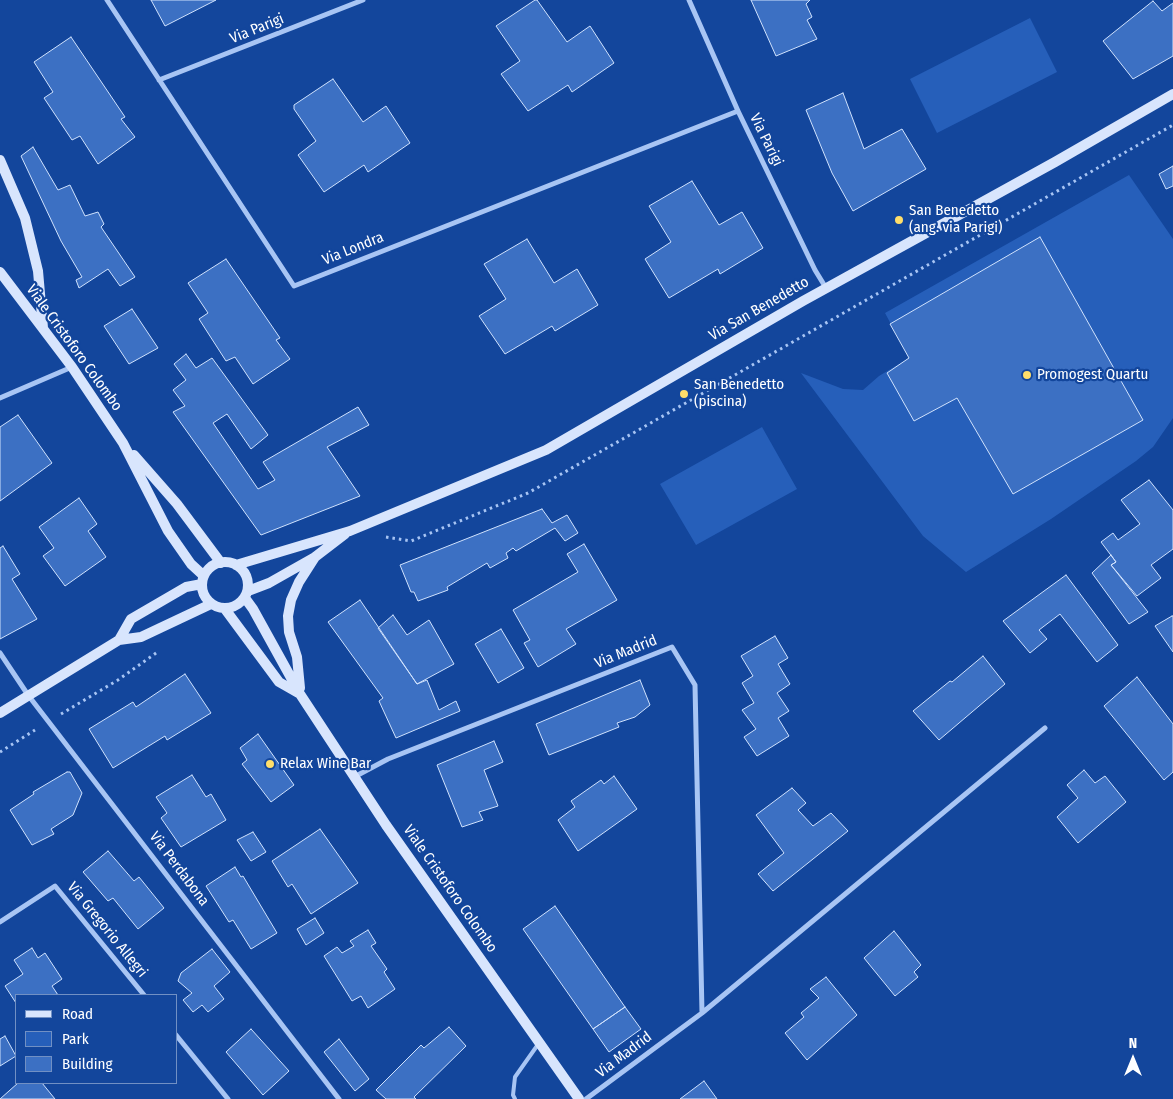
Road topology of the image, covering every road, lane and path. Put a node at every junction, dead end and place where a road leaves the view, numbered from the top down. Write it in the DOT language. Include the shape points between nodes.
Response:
graph roads {
  1 [pos="107,0"];
  2 [pos="363,0"];
  3 [pos="690,0"];
  4 [pos="159,80"];
  5 [pos="1173,94"];
  6 [pos="738,111"];
  7 [pos="1173,125"];
  8 [pos="0,160"];
  9 [pos="0,272"];
  10 [pos="826,288"];
  11 [pos="44,329"];
  12 [pos="72,367"];
  13 [pos="0,398"];
  14 [pos="123,443"];
  15 [pos="350,531"];
  16 [pos="385,537"];
  17 [pos="315,557"];
  18 [pos="221,563"];
  19 [pos="236,565"];
  20 [pos="203,580"];
  21 [pos="246,595"];
  22 [pos="211,604"];
  23 [pos="226,609"];
  24 [pos="119,640"];
  25 [pos="167,646"];
  26 [pos="0,653"];
  27 [pos="300,694"];
  28 [pos="28,695"];
  29 [pos="0,713"];
  30 [pos="50,720"];
  31 [pos="1045,728"];
  32 [pos="0,752"];
  33 [pos="356,776"];
  34 [pos="0,922"];
  35 [pos="143,994"];
  36 [pos="702,1013"];
  37 [pos="178,1037"];
  38 [pos="539,1043"];
  39 [pos="228,1099"];
  40 [pos="339,1099"];
  41 [pos="516,1099"];
  42 [pos="579,1099"];
  43 [pos="586,1099"];
  1 -- 4 [label="street, Via Londra"];
  2 -- 4 [label="street, Via Parigi"];
  3 -- 6 [label="street, Via Parigi"];
  4 -- 6 [label="street, Via Londra" via="294,286"];
  5 -- 10 [label="main road, Via San Benedetto"];
  6 -- 10 [label="street, Via Parigi"];
  7 -- 16 [label="path" via="528,493 411,541"];
  8 -- 11 [label="main road" via="25,218 38,271"];
  9 -- 11 [label="main road, Viale Cristoforo Colombo"];
  10 -- 15 [label="main road, Via San Benedetto" via="546,450"];
  11 -- 12 [label="main road, Viale Cristoforo Colombo"];
  12 -- 13 [label="street"];
  12 -- 14 [label="main road, Viale Cristoforo Colombo"];
  14 -- 18 [label="main road, Viale Cristoforo Colombo"];
  14 -- 20 [label="main road, Viale Cristoforo Colombo" via="168,531"];
  15 -- 17 [label="main road, Via San Benedetto"];
  15 -- 19 [label="main road, Via San Benedetto"];
  17 -- 21 [label="main road, Via San Benedetto"];
  17 -- 27 [label="main road, Viale Cristoforo Colombo" via="299,582 288,616 297,657"];
  18 -- 19 [label="main road"];
  18 -- 20 [label="main road" via="208,570"];
  19 -- 21 [label="main road" via="246,576"];
  20 -- 22 [label="main road" via="206,598"];
  20 -- 24 [label="main road" via="131,619"];
  21 -- 23 [label="main road"];
  21 -- 27 [label="main road, Viale Cristoforo Colombo"];
  22 -- 23 [label="main road"];
  22 -- 24 [label="main road" via="141,637"];
  23 -- 27 [label="main road, Viale Cristoforo Colombo" via="279,682"];
  24 -- 28 [label="main road"];
  25 -- 30 [label="path" via="118,680"];
  26 -- 28 [label="street, Via Perdabona"];
  27 -- 33 [label="main road, Viale Cristoforo Colombo"];
  28 -- 29 [label="main road"];
  28 -- 30 [label="street, Via Perdabona"];
  30 -- 32 [label="path"];
  30 -- 40 [label="street, Via Perdabona"];
  31 -- 36 [label="street, Via Madrid"];
  33 -- 36 [label="street, Via Madrid" via="388,759 672,647 695,685"];
  33 -- 38 [label="main road, Viale Cristoforo Colombo"];
  34 -- 35 [label="street, Via Gregorio Allegri" via="55,886"];
  36 -- 43 [label="street, Via Madrid"];
  37 -- 39 [label="street"];
  38 -- 41 [label="lane" via="515,1077 513,1095"];
  38 -- 42 [label="main road, Viale Cristoforo Colombo"];
}
